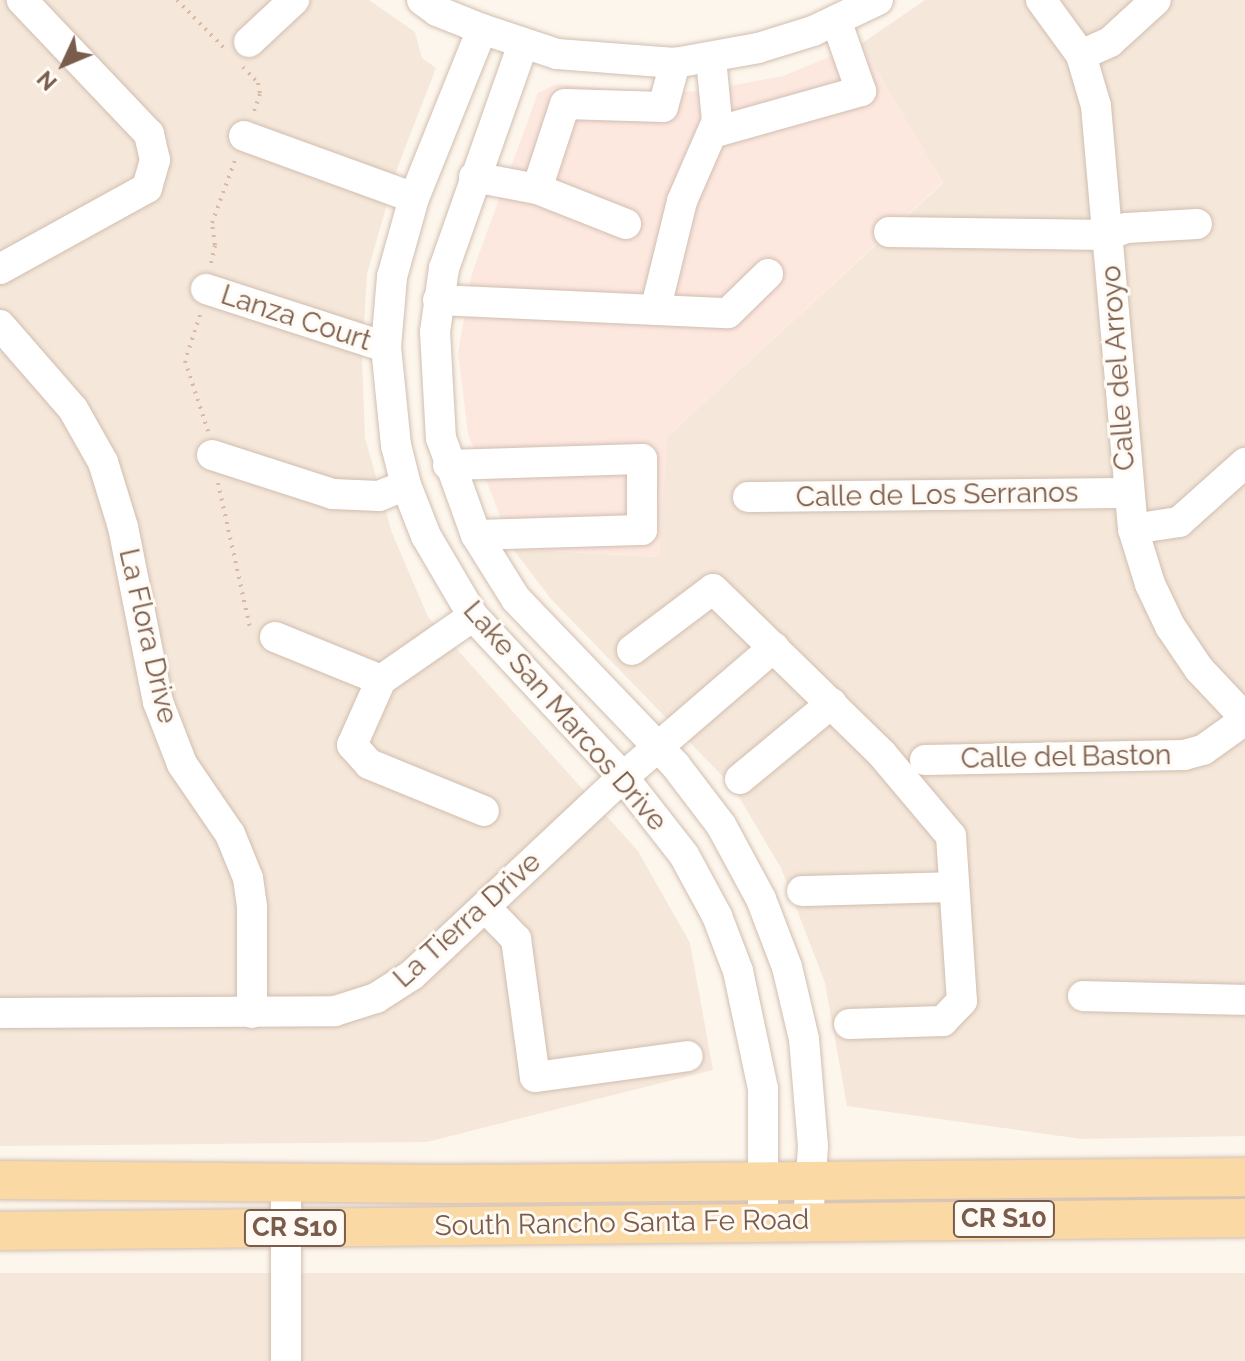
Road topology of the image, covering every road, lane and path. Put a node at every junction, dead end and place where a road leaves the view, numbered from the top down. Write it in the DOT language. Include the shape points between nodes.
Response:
graph roads {
  1 [pos="22,0"];
  2 [pos="294,0"];
  3 [pos="422,0"];
  4 [pos="878,0"];
  5 [pos="1041,0"];
  6 [pos="1156,0"];
  7 [pos="836,20"];
  8 [pos="482,29"];
  9 [pos="249,42"];
  10 [pos="523,44"];
  11 [pos="1081,55"];
  12 [pos="711,59"];
  13 [pos="675,63"];
  14 [pos="712,133"];
  15 [pos="244,136"];
  16 [pos="474,177"];
  17 [pos="537,189"];
  18 [pos="414,198"];
  19 [pos="626,224"];
  20 [pos="1197,224"];
  21 [pos="889,232"];
  22 [pos="1108,235"];
  23 [pos="0,269"];
  24 [pos="768,274"];
  25 [pos="206,289"];
  26 [pos="438,300"];
  27 [pos="656,307"];
  28 [pos="0,325"];
  29 [pos="386,347"];
  30 [pos="212,455"];
  31 [pos="1245,463"];
  32 [pos="448,465"];
  33 [pos="406,485"];
  34 [pos="1127,493"];
  35 [pos="748,497"];
  36 [pos="1133,529"];
  37 [pos="476,535"];
  38 [pos="473,616"];
  39 [pos="275,637"];
  40 [pos="774,647"];
  41 [pos="632,650"];
  42 [pos="381,680"];
  43 [pos="832,703"];
  44 [pos="1245,719"];
  45 [pos="657,746"];
  46 [pos="925,760"];
  47 [pos="623,777"];
  48 [pos="740,779"];
  49 [pos="484,811"];
  50 [pos="954,887"];
  51 [pos="802,891"];
  52 [pos="485,907"];
  53 [pos="1083,996"];
  54 [pos="1245,1000"];
  55 [pos="0,1013"];
  56 [pos="252,1013"];
  57 [pos="849,1024"];
  58 [pos="688,1056"];
  59 [pos="1245,1177"];
  60 [pos="0,1180"];
  61 [pos="761,1180"];
  62 [pos="811,1180"];
  63 [pos="286,1183"];
  64 [pos="1245,1218"];
  65 [pos="808,1221"];
  66 [pos="763,1222"];
  67 [pos="286,1228"];
  68 [pos="0,1231"];
  69 [pos="286,1361"];
  1 -- 23 [label="street" via="149,134 155,160 147,188"];
  2 -- 9 [label="street"];
  3 -- 8 [label="street"];
  4 -- 7 [label="street"];
  5 -- 11 [label="street, Calle del Arroyo"];
  6 -- 11 [label="street" via="1110,42"];
  7 -- 12 [label="street"];
  7 -- 14 [label="street" via="861,91"];
  8 -- 10 [label="street"];
  8 -- 18 [label="street, Lake San Marcos Drive"];
  10 -- 13 [label="street" via="557,54"];
  10 -- 16 [label="street, Lake San Marcos Drive"];
  11 -- 22 [label="street, Calle del Arroyo" via="1096,106"];
  12 -- 13 [label="street"];
  12 -- 14 [label="street" via="717,121"];
  13 -- 17 [label="street" via="663,107 565,104"];
  14 -- 27 [label="street" via="682,201"];
  15 -- 18 [label="street"];
  16 -- 17 [label="street"];
  16 -- 26 [label="street, Lake San Marcos Drive"];
  17 -- 19 [label="street"];
  18 -- 29 [label="street, Lake San Marcos Drive" via="392,277"];
  20 -- 22 [label="street" via="1126,228"];
  21 -- 22 [label="street"];
  22 -- 34 [label="street, Calle del Arroyo"];
  24 -- 27 [label="street" via="728,313"];
  25 -- 29 [label="street, Lanza Court"];
  26 -- 27 [label="street"];
  26 -- 32 [label="street, Lake San Marcos Drive" via="437,400"];
  28 -- 56 [label="street, La Flora Drive" via="73,409 103,462 123,527 158,702 182,764 230,834 248,878"];
  29 -- 33 [label="street, Lake San Marcos Drive" via="396,445"];
  30 -- 33 [label="street" via="333,494 379,496"];
  31 -- 36 [label="street" via="1179,522"];
  32 -- 37 [label="street, Lake San Marcos Drive"];
  32 -- 37 [label="street" via="642,459 642,530"];
  33 -- 38 [label="street, Lake San Marcos Drive" via="426,536"];
  34 -- 35 [label="street, Calle de Los Serranos"];
  34 -- 36 [label="street, Calle del Arroyo"];
  36 -- 44 [label="street, Calle del Arroyo" via="1170,626 1199,669"];
  37 -- 45 [label="street, Lake San Marcos Drive" via="516,599"];
  38 -- 42 [label="street"];
  38 -- 47 [label="street, Lake San Marcos Drive"];
  39 -- 42 [label="street"];
  40 -- 41 [label="street" via="713,589"];
  40 -- 43 [label="street"];
  40 -- 45 [label="street, La Tierra Drive"];
  42 -- 49 [label="street" via="352,745 369,764"];
  43 -- 48 [label="street"];
  43 -- 50 [label="street" via="951,836"];
  44 -- 46 [label="street, Calle del Baston" via="1203,750 1184,755"];
  45 -- 47 [label="street, La Tierra Drive"];
  45 -- 62 [label="street, Lake San Marcos Drive" via="721,825 774,929 804,1039"];
  47 -- 52 [label="street, La Tierra Drive"];
  47 -- 61 [label="street, Lake San Marcos Drive" via="684,855 717,916 738,971 763,1089"];
  50 -- 51 [label="street"];
  50 -- 57 [label="street" via="962,1001 943,1021"];
  52 -- 56 [label="street, La Tierra Drive" via="412,975 376,998 335,1011"];
  52 -- 58 [label="street" via="516,939 535,1077"];
  53 -- 54 [label="street"];
  55 -- 56 [label="street, La Tierra Drive"];
  59 -- 62 [label="main road, South Rancho Santa Fe Road / CR S10"];
  60 -- 63 [label="main road, South Rancho Santa Fe Road / CR S10"];
  61 -- 62 [label="main road, South Rancho Santa Fe Road / CR S10"];
  61 -- 63 [label="main road, South Rancho Santa Fe Road / CR S10"];
  61 -- 66 [label="street, Lake San Marcos Drive"];
  62 -- 65 [label="street, Lake San Marcos Drive"];
  63 -- 67 [label="street"];
  64 -- 65 [label="main road, South Rancho Santa Fe Road / CR S10"];
  65 -- 66 [label="main road, South Rancho Santa Fe Road / CR S10"];
  66 -- 67 [label="main road, South Rancho Santa Fe Road / CR S10"];
  67 -- 68 [label="main road, South Rancho Santa Fe Road / CR S10"];
  67 -- 69 [label="street"];
}
